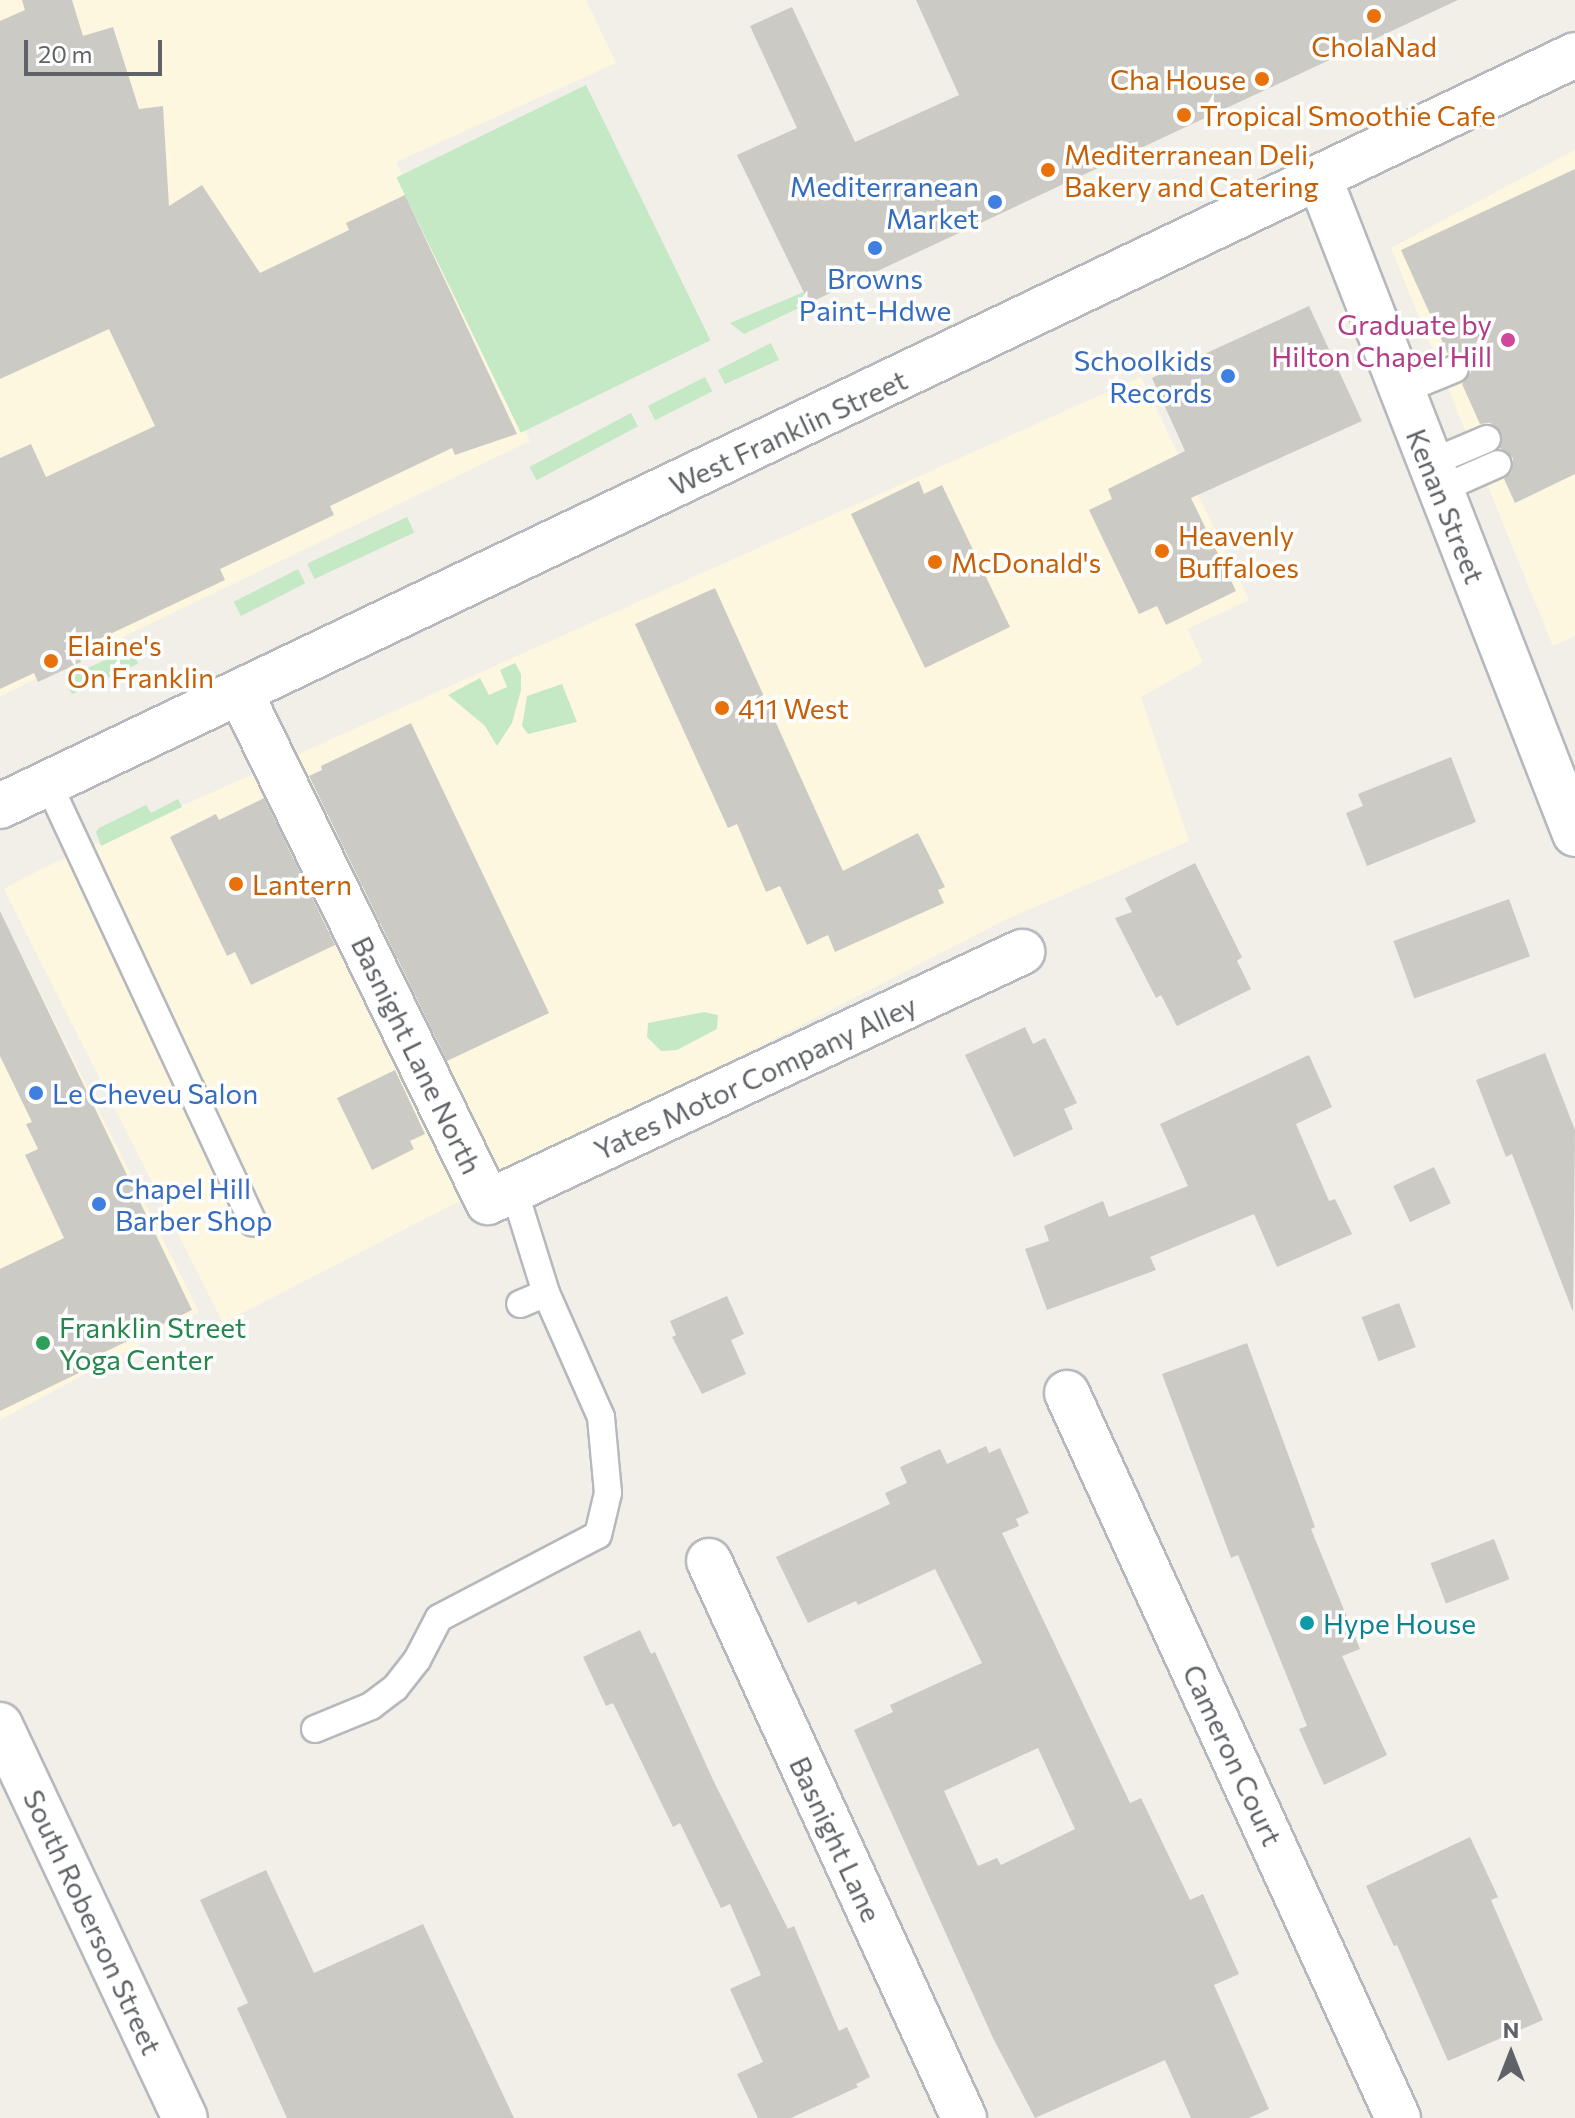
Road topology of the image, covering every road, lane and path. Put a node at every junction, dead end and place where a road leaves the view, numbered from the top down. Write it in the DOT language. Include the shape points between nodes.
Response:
graph roads {
  1 [pos="1575,55"];
  2 [pos="1319,177"];
  3 [pos="1455,369"];
  4 [pos="1401,391"];
  5 [pos="1487,439"];
  6 [pos="1498,464"];
  7 [pos="1433,477"];
  8 [pos="240,692"];
  9 [pos="48,783"];
  10 [pos="0,806"];
  11 [pos="1575,834"];
  12 [pos="1022,952"];
  13 [pos="501,1196"];
  14 [pos="253,1223"];
  15 [pos="546,1293"];
  16 [pos="520,1304"];
  17 [pos="1067,1393"];
  18 [pos="709,1561"];
  19 [pos="0,1725"];
  20 [pos="315,1729"];
  21 [pos="185,2118"];
  22 [pos="964,2118"];
  23 [pos="1398,2118"];
  1 -- 2 [label="street, West Franklin Street"];
  2 -- 4 [label="street, Kenan Street"];
  2 -- 8 [label="street, West Franklin Street"];
  3 -- 4 [label="lane"];
  4 -- 7 [label="street, Kenan Street"];
  5 -- 7 [label="lane"];
  6 -- 7 [label="lane"];
  7 -- 11 [label="street, Kenan Street"];
  8 -- 9 [label="street, West Franklin Street"];
  8 -- 13 [label="street, Basnight Lane North"];
  9 -- 10 [label="street, West Franklin Street"];
  9 -- 14 [label="lane"];
  12 -- 13 [label="street, Yates Motor Company Alley"];
  13 -- 15 [label="lane"];
  15 -- 16 [label="lane"];
  15 -- 20 [label="lane" via="601,1417 608,1493 598,1535 439,1618 395,1688 371,1706"];
  17 -- 23 [label="street, Cameron Court"];
  18 -- 22 [label="street, Basnight Lane"];
  19 -- 21 [label="street, South Roberson Street"];
}
